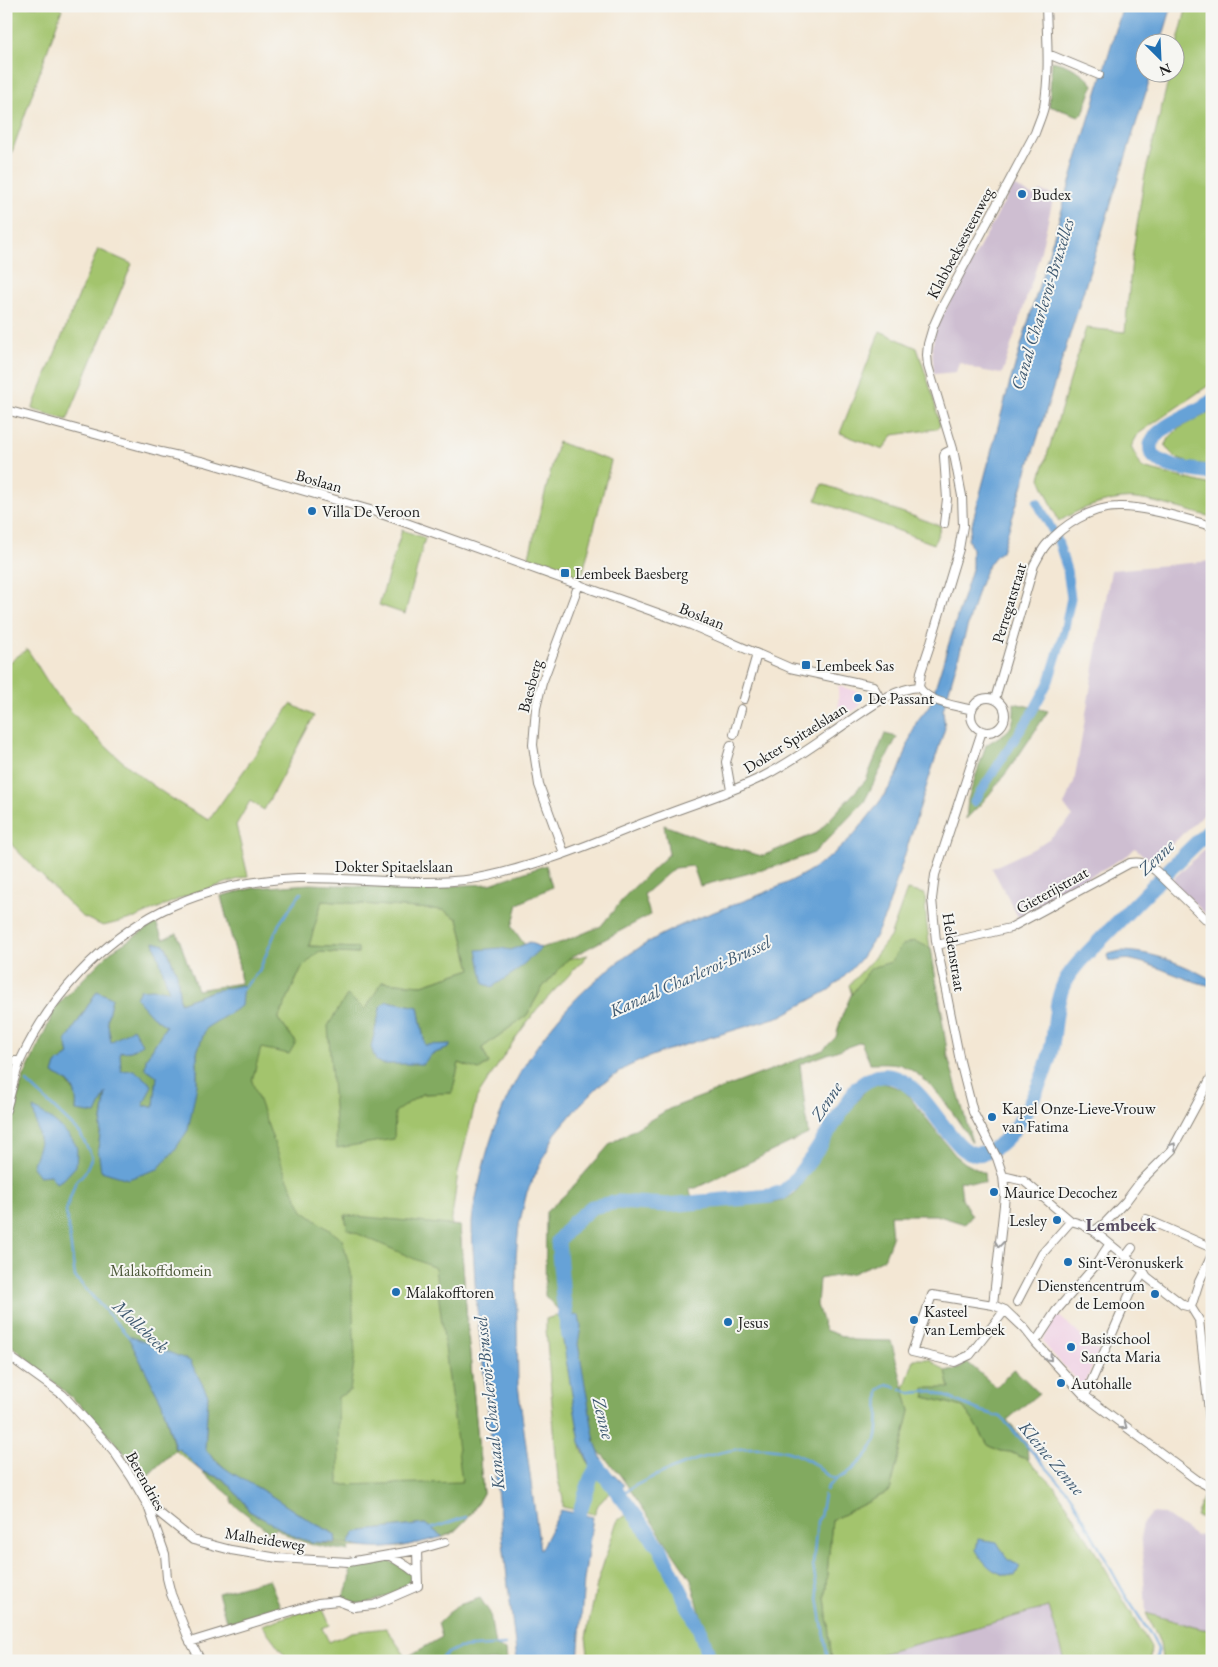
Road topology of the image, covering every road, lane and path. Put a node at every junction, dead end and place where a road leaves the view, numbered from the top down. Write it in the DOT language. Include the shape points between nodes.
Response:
graph roads {
  1 [pos="1046,6"];
  2 [pos="1048,54"];
  3 [pos="1099,75"];
  4 [pos="6,410"];
  5 [pos="953,449"];
  6 [pos="944,524"];
  7 [pos="1212,526"];
  8 [pos="578,584"];
  9 [pos="757,654"];
  10 [pos="919,687"];
  11 [pos="744,699"];
  12 [pos="995,699"];
  13 [pos="881,700"];
  14 [pos="741,709"];
  15 [pos="972,710"];
  16 [pos="982,731"];
  17 [pos="734,734"];
  18 [pos="731,745"];
  19 [pos="731,790"];
  20 [pos="564,854"];
  21 [pos="1212,925"];
  22 [pos="937,945"];
  23 [pos="6,1061"];
  24 [pos="20,1061"];
  25 [pos="1212,1076"];
  26 [pos="6,1110"];
  27 [pos="1004,1176"];
  28 [pos="1146,1219"];
  29 [pos="1070,1220"];
  30 [pos="1094,1231"];
  31 [pos="1109,1245"];
  32 [pos="1132,1248"];
  33 [pos="1212,1248"];
  34 [pos="1212,1255"];
  35 [pos="1126,1256"];
  36 [pos="1144,1272"];
  37 [pos="1017,1302"];
  38 [pos="993,1305"];
  39 [pos="1191,1307"];
  40 [pos="1005,1310"];
  41 [pos="1038,1337"];
  42 [pos="6,1354"];
  43 [pos="1085,1396"];
  44 [pos="1212,1440"];
  45 [pos="1212,1488"];
  46 [pos="148,1506"];
  47 [pos="445,1542"];
  48 [pos="417,1550"];
  49 [pos="389,1555"];
  50 [pos="416,1574"];
  51 [pos="190,1642"];
  52 [pos="200,1661"];
  1 -- 2 [label="street, Klabbeeksesteenweg"];
  2 -- 3 [label="street"];
  2 -- 5 [label="street, Klabbeeksesteenweg" via="1044,109 1035,133 941,309 928,344 928,366"];
  4 -- 8 [label="street, Boslaan" via="205,462 370,510"];
  5 -- 6 [label="street" via="944,456"];
  5 -- 10 [label="street, Klabbeeksesteenweg" via="962,496 962,533"];
  7 -- 12 [label="street, Perregatstraat" via="1118,507 1088,514 1065,526 1045,546 1034,565"];
  8 -- 9 [label="street, Boslaan" via="708,632"];
  8 -- 20 [label="street, Baesberg" via="542,683 533,745 539,785"];
  9 -- 11 [label="street"];
  9 -- 13 [label="street, Boslaan" via="790,668 873,686"];
  10 -- 13 [label="street"];
  10 -- 15 [label="street" via="930,698"];
  12 -- 15 [label="street" via="981,699"];
  12 -- 16 [label="street" via="1006,713 1003,724 994,731"];
  13 -- 19 [label="street, Dokter Spitaelslaan" via="782,766"];
  14 -- 17 [label="street"];
  15 -- 16 [label="street" via="973,722"];
  16 -- 22 [label="street, Heldenstraat" via="935,875 932,899"];
  18 -- 19 [label="street" via="726,762"];
  19 -- 20 [label="street, Dokter Spitaelslaan"];
  20 -- 24 [label="street, Dokter Spitaelslaan" via="456,881 298,878 234,886 186,900 134,928 83,970 51,1008"];
  21 -- 22 [label="street, Gieterijstraat" via="1143,862 1130,863 1010,928"];
  22 -- 27 [label="street, Heldenstraat" via="973,1112"];
  23 -- 24 [label="street"];
  24 -- 26 [label="street, Dokter Spitaelslaan"];
  30 -- 25 [label="street, one-way" via="1127,1202 1141,1182 1172,1150"];
  27 -- 29 [label="street" via="1024,1181"];
  27 -- 38 [label="street, Heldenstraat, one-way" via="1005,1196"];
  28 -- 33 [label="street"];
  29 -- 30 [label="street"];
  29 -- 37 [label="street" via="1042,1254"];
  30 -- 31 [label="street"];
  31 -- 35 [label="street"];
  31 -- 41 [label="street"];
  32 -- 35 [label="street"];
  34 -- 39 [label="street"];
  35 -- 36 [label="street"];
  36 -- 39 [label="street" via="1183,1305"];
  36 -- 43 [label="street" via="1130,1293"];
  38 -- 40 [label="street"];
  38 -- 40 [label="street" via="932,1295 912,1352 955,1362 970,1355"];
  39 -- 44 [label="street" via="1199,1320"];
  40 -- 43 [label="street, one-way"];
  42 -- 46 [label="street, Berendries" via="63,1395 113,1450"];
  43 -- 45 [label="street, one-way"];
  46 -- 49 [label="street, Malheideweg" via="188,1538 231,1550 278,1558 349,1562"];
  46 -- 51 [label="street, Berendries" via="164,1554 171,1594"];
  47 -- 48 [label="street, Malheideweg"];
  48 -- 49 [label="street, Malheideweg"];
  48 -- 50 [label="street"];
  49 -- 50 [label="street"];
  50 -- 51 [label="street" via="418,1586 374,1604 354,1607 338,1601 318,1603"];
  51 -- 52 [label="street, Berendries"];
}
